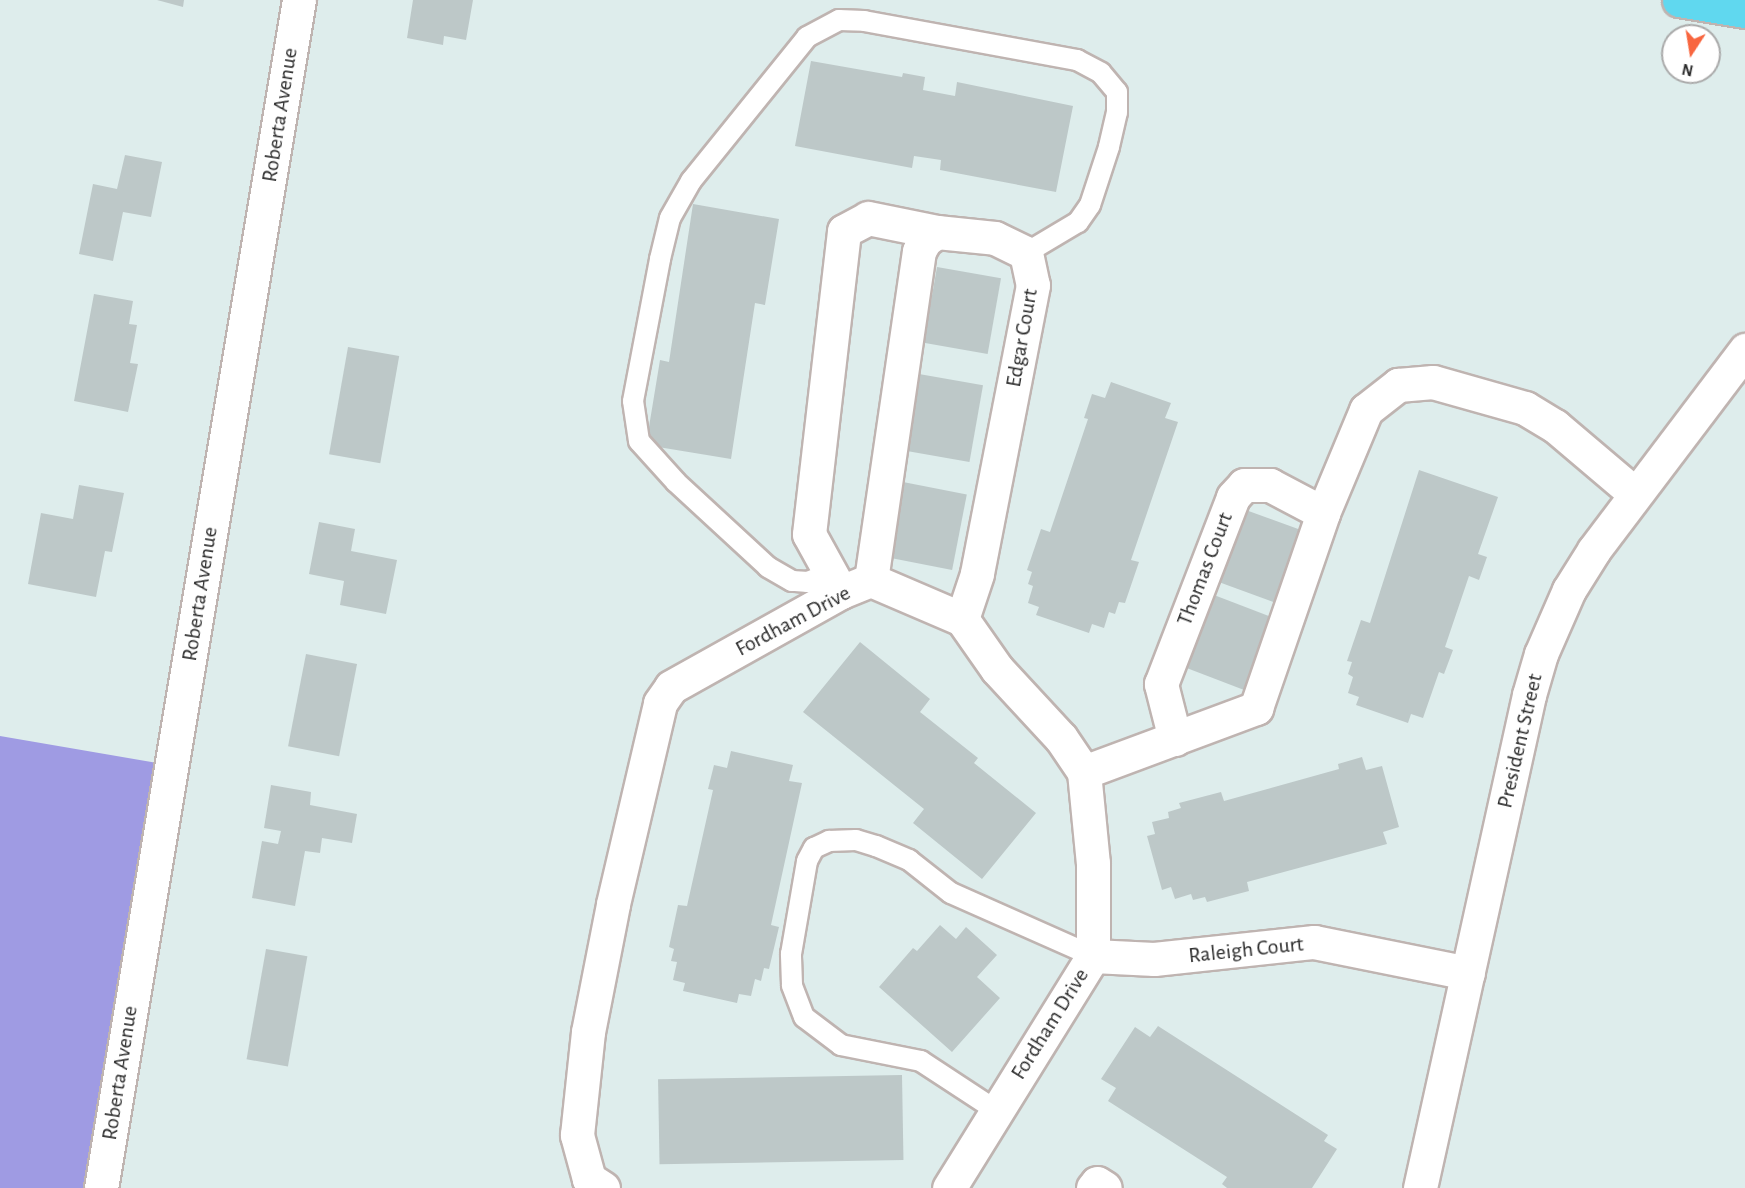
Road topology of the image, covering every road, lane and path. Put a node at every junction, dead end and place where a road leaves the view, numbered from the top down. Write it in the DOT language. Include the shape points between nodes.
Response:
graph roads {
  1 [pos="299,0"];
  2 [pos="1679,0"];
  3 [pos="1745,11"];
  4 [pos="937,232"];
  5 [pos="1026,253"];
  6 [pos="1745,350"];
  7 [pos="1634,493"];
  8 [pos="1323,513"];
  9 [pos="871,580"];
  10 [pos="835,582"];
  11 [pos="962,619"];
  12 [pos="1175,739"];
  13 [pos="1084,772"];
  14 [pos="1093,956"];
  15 [pos="1468,973"];
  16 [pos="997,1111"];
  17 [pos="591,1185"];
  18 [pos="101,1188"];
  19 [pos="949,1188"];
  20 [pos="1093,1188"];
  21 [pos="1104,1188"];
  22 [pos="1420,1188"];
  1 -- 18 [label="street, Roberta Avenue"];
  2 -- 3 [label="main road"];
  4 -- 5 [label="street" via="996,238"];
  4 -- 9 [label="street" via="925,240 920,251"];
  4 -- 10 [label="street" via="868,218 844,231 809,534"];
  5 -- 10 [label="lane" via="1078,222 1090,205 1109,147 1117,92 1101,73 1077,60 864,21 839,20 807,37 691,182 670,218 633,401 639,441 683,489 768,567 792,581"];
  5 -- 11 [label="street, Edgar Court" via="1034,285 977,574"];
  6 -- 7 [label="street, President Street"];
  7 -- 8 [label="street" via="1555,426 1526,408 1433,382 1398,385 1366,410"];
  7 -- 15 [label="street, President Street" via="1569,590 1541,654"];
  8 -- 12 [label="street" via="1256,708"];
  8 -- 12 [label="street, Thomas Court" via="1270,485 1244,485 1233,497 1161,684"];
  9 -- 10 [label="street, Fordham Drive"];
  9 -- 11 [label="street, Fordham Drive"];
  10 -- 17 [label="street, Fordham Drive" via="671,687 660,703 588,1032 577,1135"];
  11 -- 13 [label="street, Fordham Drive" via="997,669 1061,738"];
  12 -- 13 [label="street"];
  13 -- 14 [label="street, Fordham Drive" via="1093,863"];
  14 -- 15 [label="street, Raleigh Court" via="1154,959 1314,942"];
  14 -- 16 [label="street, Fordham Drive"];
  14 -- 16 [label="lane" via="951,893 909,860 876,846 856,840 829,841 814,848 807,861 791,954 792,986 804,1017 841,1045 921,1061"];
  15 -- 22 [label="street, President Street"];
  16 -- 19 [label="street, Fordham Drive"];
  20 -- 21 [label="street" via="1097,1183"];
}
